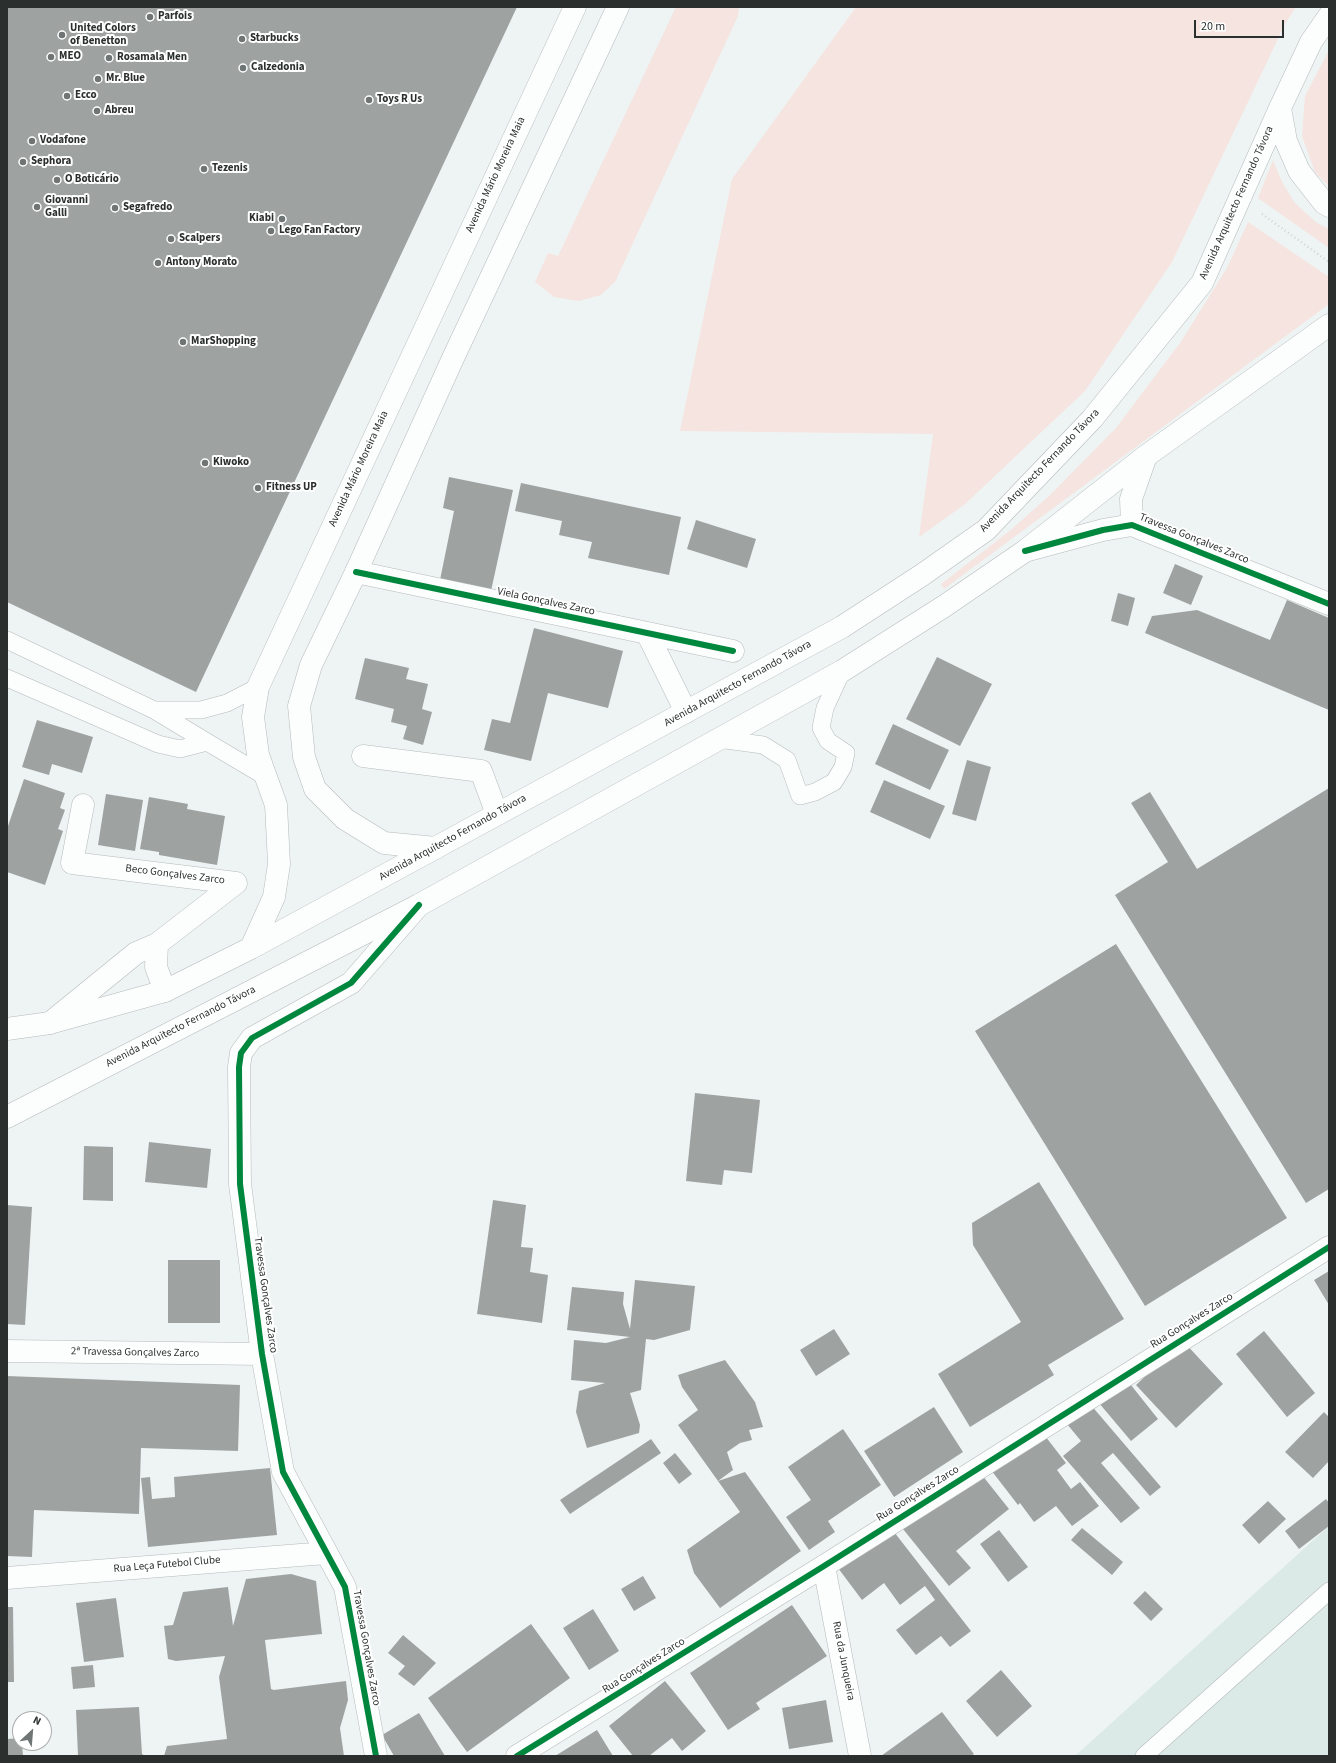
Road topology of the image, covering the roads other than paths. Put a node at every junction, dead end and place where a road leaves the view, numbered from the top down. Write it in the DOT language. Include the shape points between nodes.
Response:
graph roads {
  1 [pos="575,7"];
  2 [pos="618,7"];
  3 [pos="1329,16"];
  4 [pos="1280,108"];
  5 [pos="1329,206"];
  6 [pos="1329,325"];
  7 [pos="1146,456"];
  8 [pos="1132,525"];
  9 [pos="1025,551"];
  10 [pos="356,572"];
  11 [pos="1329,604"];
  12 [pos="647,633"];
  13 [pos="7,640"];
  14 [pos="733,651"];
  15 [pos="842,670"];
  16 [pos="7,678"];
  17 [pos="258,687"];
  18 [pos="154,710"];
  19 [pos="686,712"];
  20 [pos="718,739"];
  21 [pos="207,742"];
  22 [pos="363,756"];
  23 [pos="266,777"];
  24 [pos="83,804"];
  25 [pos="497,814"];
  26 [pos="436,848"];
  27 [pos="419,905"];
  28 [pos="157,944"];
  29 [pos="251,948"];
  30 [pos="165,991"];
  31 [pos="50,1023"];
  32 [pos="7,1029"];
  33 [pos="7,1117"];
  34 [pos="1329,1247"];
  35 [pos="7,1351"];
  36 [pos="262,1354"];
  37 [pos="326,1553"];
  38 [pos="824,1566"];
  39 [pos="7,1578"];
  40 [pos="1329,1591"];
  41 [pos="376,1756"];
  42 [pos="517,1756"];
  43 [pos="860,1756"];
  44 [pos="1144,1756"];
  1 -- 17 [label="main road, Avenida Mário Moreira Maia"];
  2 -- 10 [label="main road" via="450,363"];
  3 -- 4 [label="main road, Avenida Arquitecto Fernando Távora" via="1311,42"];
  4 -- 5 [label="main road, Avenida Arquitecto Fernando Távora" via="1286,141 1299,170"];
  4 -- 19 [label="main road, Avenida Arquitecto Fernando Távora" via="1202,283 1092,419 986,530 842,627"];
  6 -- 7 [label="main road, Avenida Arquitecto Fernando Távora"];
  7 -- 8 [label="main road, Travessa Gonçalves Zarco" via="1131,499"];
  7 -- 9 [label="main road, Avenida Arquitecto Fernando Távora"];
  8 -- 9 [label="main road, Travessa Gonçalves Zarco"];
  8 -- 11 [label="main road, Travessa Gonçalves Zarco"];
  9 -- 15 [label="main road, Avenida Arquitecto Fernando Távora" via="943,607"];
  10 -- 12 [label="main road, Viela Gonçalves Zarco"];
  10 -- 26 [label="main road" via="311,665 299,706 304,757 315,789 345,819 384,843"];
  12 -- 14 [label="main road, Viela Gonçalves Zarco"];
  12 -- 19 [label="main road"];
  13 -- 18 [label="lane"];
  15 -- 20 [label="main road, Avenida Arquitecto Fernando Távora"];
  15 -- 20 [label="lane" via="825,708 821,728 828,741 846,752 843,767 834,782 815,792 800,796 787,760 763,745"];
  16 -- 21 [label="lane" via="158,744 180,749"];
  17 -- 18 [label="lane" via="227,703 201,710"];
  17 -- 23 [label="main road, Avenida Mário Moreira Maia" via="254,717 258,756"];
  18 -- 21 [label="lane"];
  19 -- 25 [label="main road, Avenida Arquitecto Fernando Távora"];
  20 -- 27 [label="main road, Avenida Arquitecto Fernando Távora"];
  21 -- 23 [label="lane"];
  22 -- 25 [label="main road" via="482,771"];
  23 -- 29 [label="main road, Avenida Mário Moreira Maia" via="276,805 279,864 274,897"];
  24 -- 28 [label="main road, Beco Gonçalves Zarco" via="72,863 236,883"];
  25 -- 26 [label="main road, Avenida Arquitecto Fernando Távora"];
  26 -- 29 [label="main road, Avenida Arquitecto Fernando Távora"];
  27 -- 33 [label="main road, Avenida Arquitecto Fernando Távora"];
  27 -- 36 [label="main road, Travessa Gonçalves Zarco" via="351,983 252,1038 241,1053 240,1184"];
  28 -- 30 [label="main road" via="156,967"];
  28 -- 31 [label="main road, Beco Gonçalves Zarco" via="136,953"];
  29 -- 30 [label="main road, Avenida Arquitecto Fernando Távora"];
  30 -- 31 [label="main road, Avenida Arquitecto Fernando Távora"];
  31 -- 32 [label="main road, Avenida Arquitecto Fernando Távora"];
  34 -- 38 [label="main road, Rua Gonçalves Zarco"];
  35 -- 36 [label="main road, 2ª Travessa Gonçalves Zarco"];
  36 -- 37 [label="main road, Travessa Gonçalves Zarco" via="282,1472"];
  37 -- 39 [label="main road, Rua Leça Futebol Clube"];
  37 -- 41 [label="main road, Travessa Gonçalves Zarco" via="345,1587"];
  38 -- 42 [label="main road, Rua Gonçalves Zarco"];
  38 -- 43 [label="main road, Rua da Junqueira"];
  40 -- 44 [label="lane"];
}
